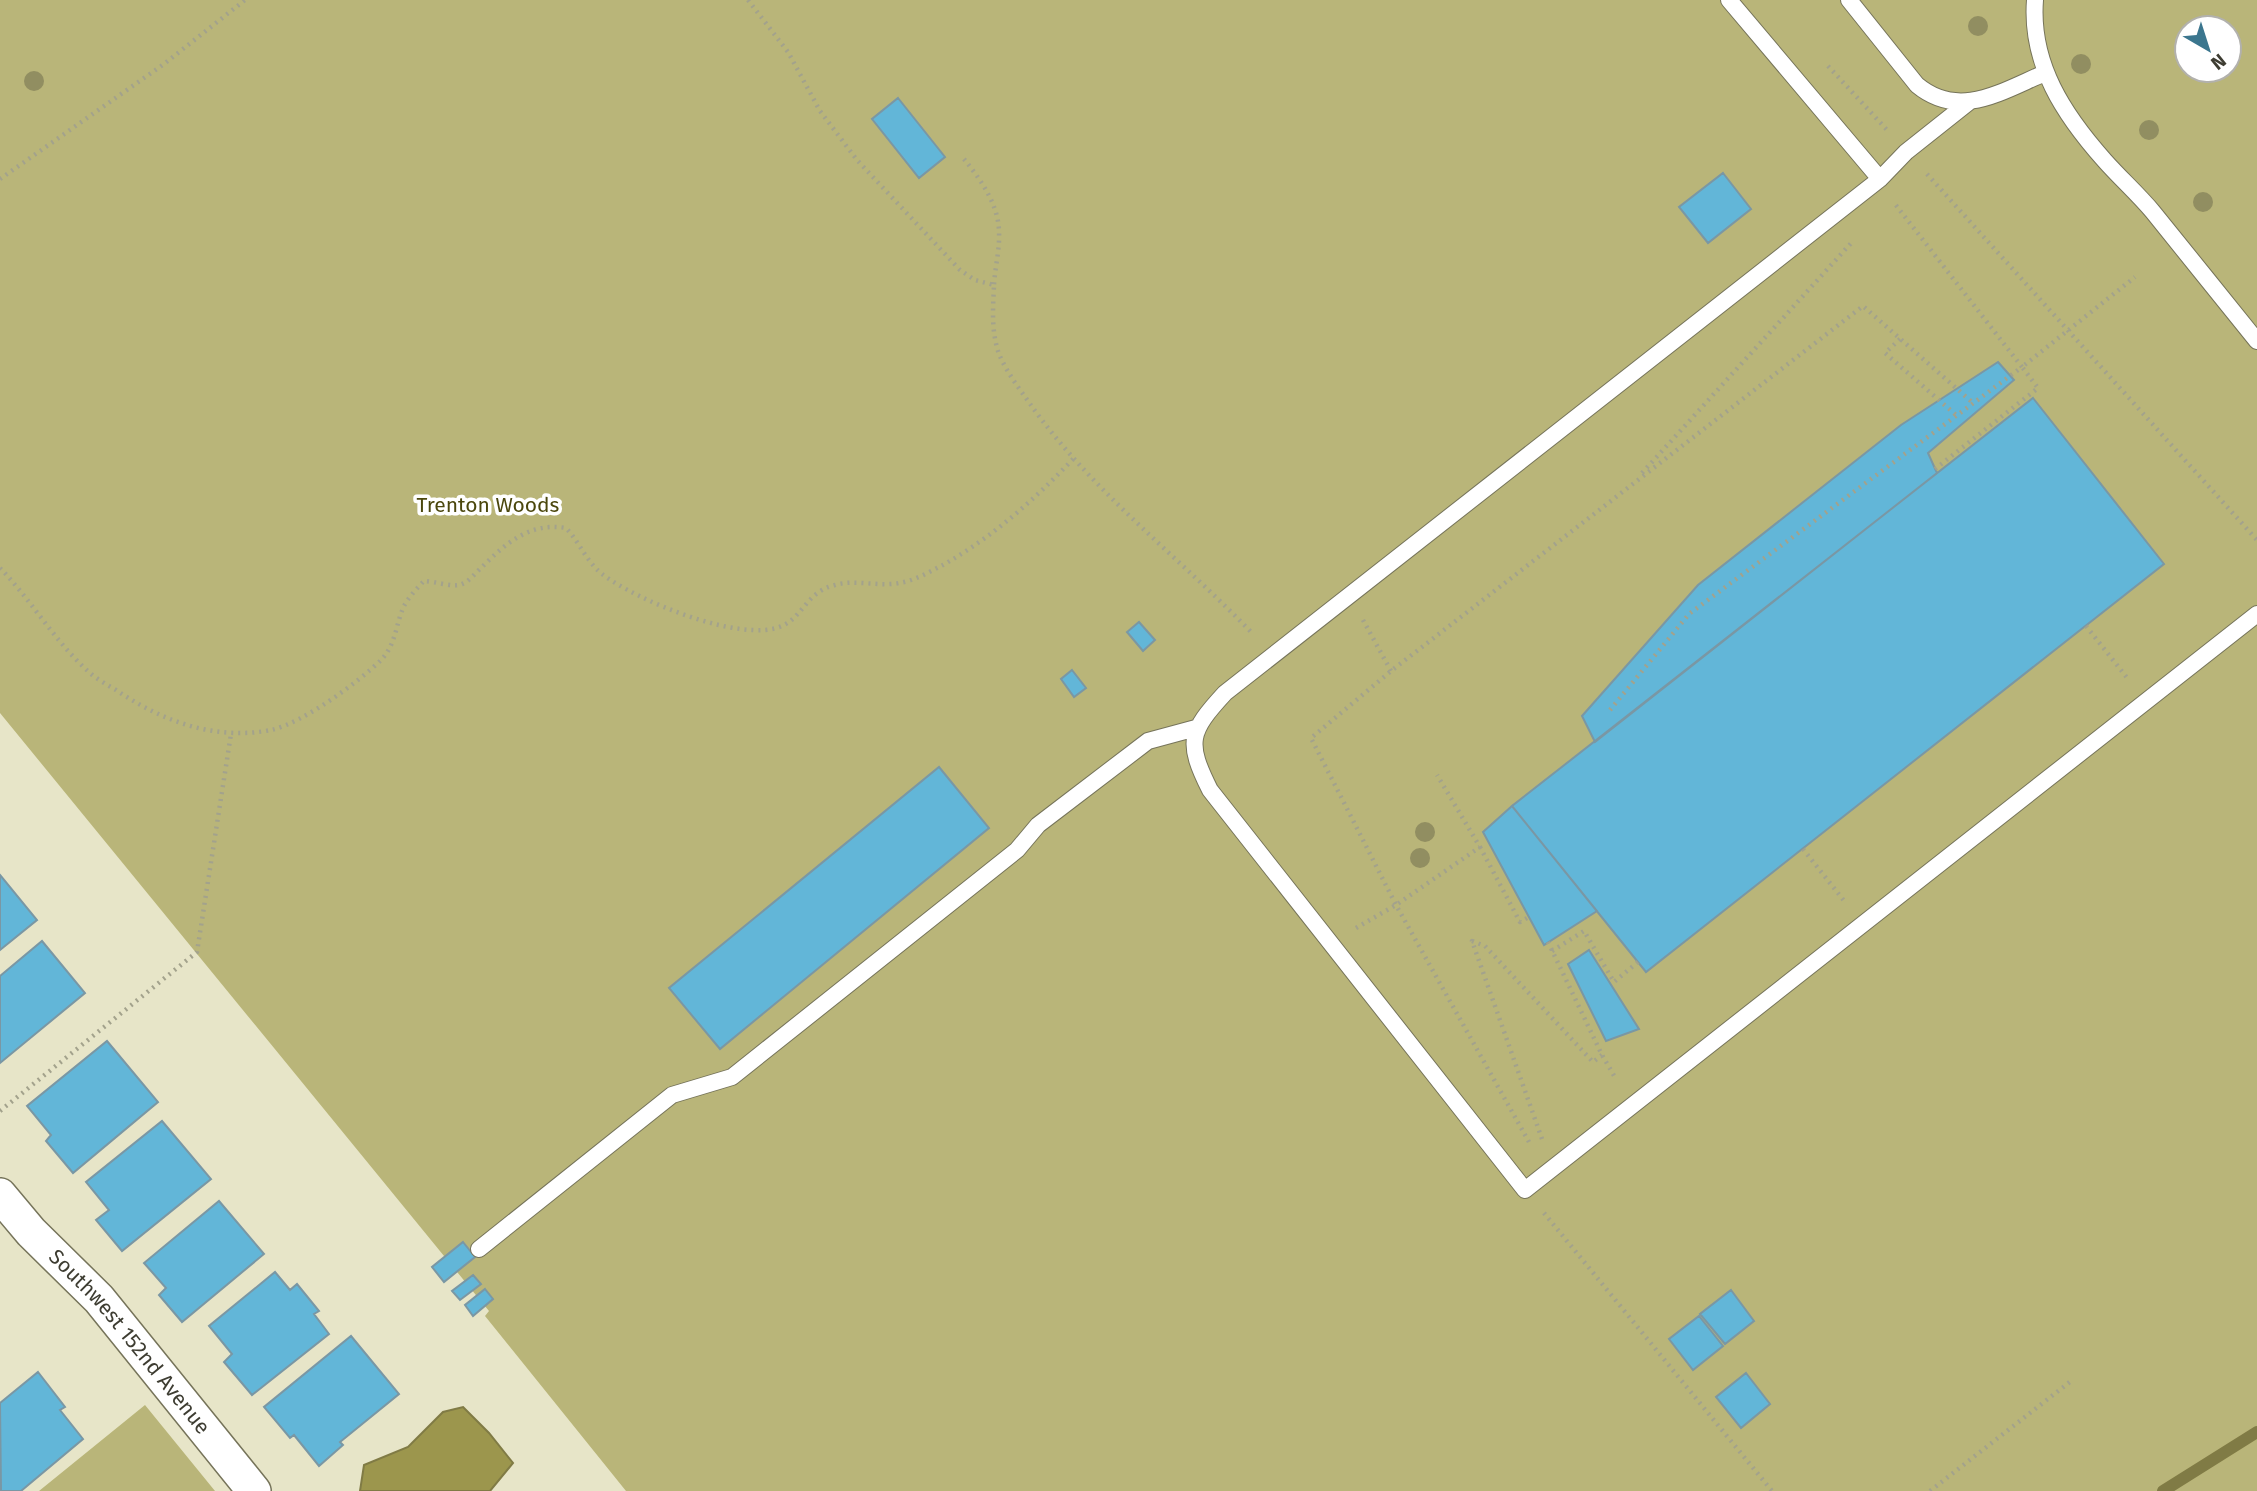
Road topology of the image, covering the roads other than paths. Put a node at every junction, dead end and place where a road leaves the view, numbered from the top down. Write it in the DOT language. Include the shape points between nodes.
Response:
graph roads {
  1 [pos="1729,0"];
  2 [pos="1849,0"];
  3 [pos="2035,0"];
  4 [pos="2045,73"];
  5 [pos="1969,102"];
  6 [pos="1880,179"];
  7 [pos="2257,341"];
  8 [pos="2257,614"];
  9 [pos="1196,729"];
  10 [pos="0,1195"];
  11 [pos="479,1249"];
  12 [pos="254,1491"];
  1 -- 6 [label="lane"];
  2 -- 5 [label="lane" via="1928,95 1948,102"];
  3 -- 4 [label="lane" via="2033,24"];
  4 -- 5 [label="lane"];
  4 -- 7 [label="lane" via="2059,101 2104,160 2151,209"];
  5 -- 6 [label="lane"];
  6 -- 9 [label="lane" via="1273,654 1225,693"];
  8 -- 9 [label="lane" via="1525,1190 1210,790 1194,749"];
  9 -- 11 [label="lane" via="1148,741 1038,825 1017,850 732,1077 672,1095"];
  10 -- 12 [label="street, Southwest 152nd Avenue" via="99,1298"];
}
